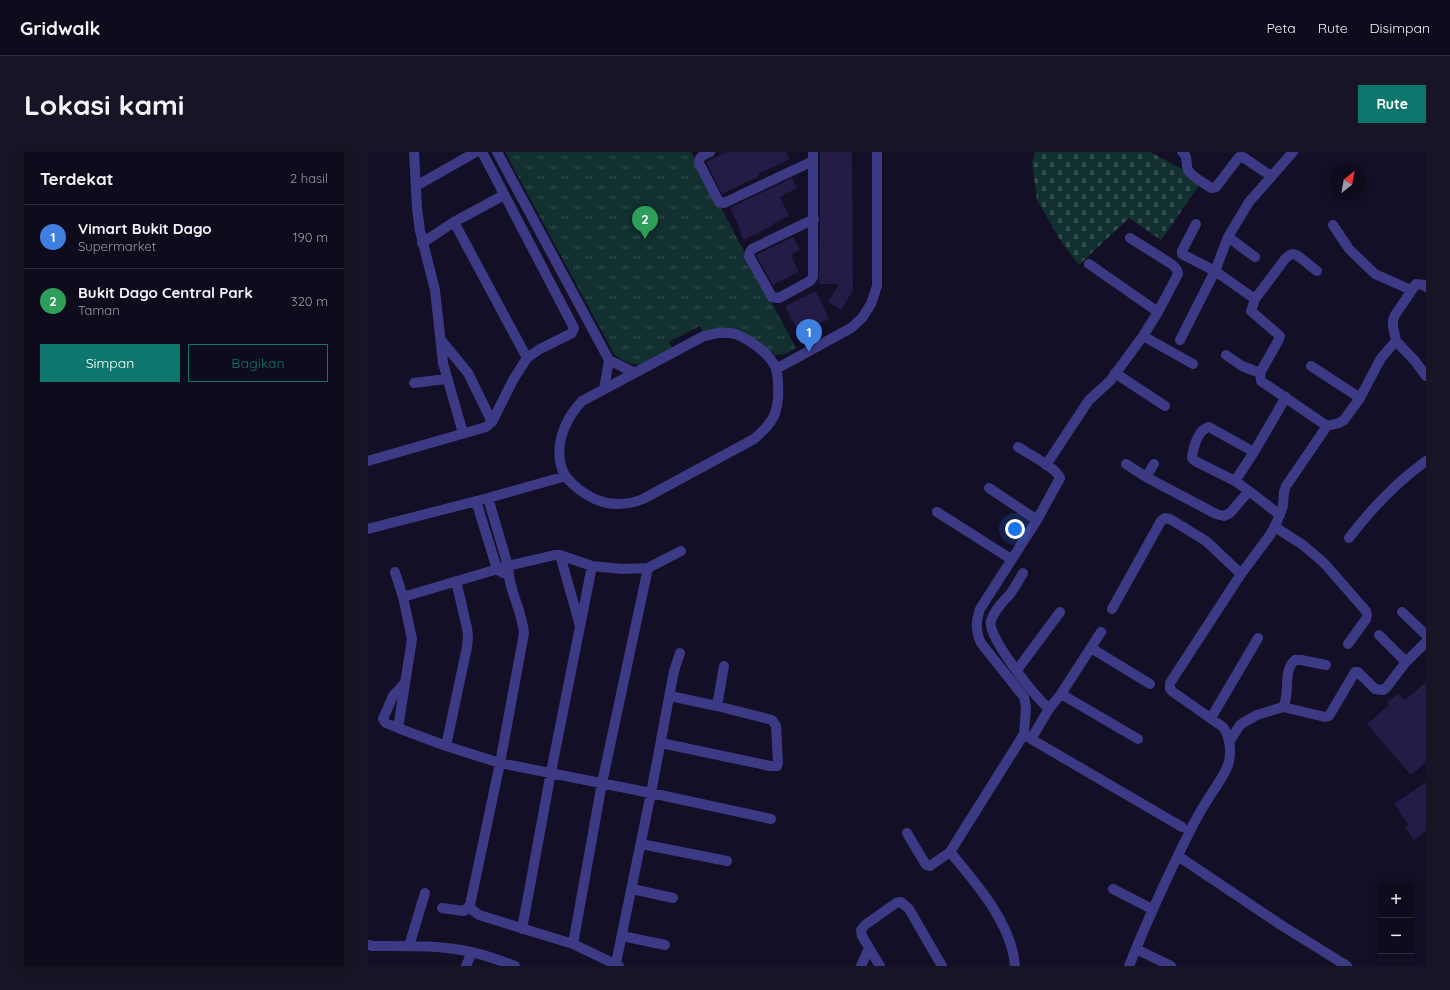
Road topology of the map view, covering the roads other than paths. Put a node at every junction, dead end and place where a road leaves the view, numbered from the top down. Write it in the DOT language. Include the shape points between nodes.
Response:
graph roads {
  1 [pos="414,152"];
  2 [pos="476,152"];
  3 [pos="482,152"];
  4 [pos="497,152"];
  5 [pos="710,152"];
  6 [pos="877,152"];
  7 [pos="1182,152"];
  8 [pos="1293,152"];
  9 [pos="813,156"];
  10 [pos="1271,176"];
  11 [pos="416,186"];
  12 [pos="504,195"];
  13 [pos="814,219"];
  14 [pos="454,222"];
  15 [pos="1196,224"];
  16 [pos="1333,225"];
  17 [pos="1228,237"];
  18 [pos="1130,238"];
  19 [pos="422,243"];
  20 [pos="1254,256"];
  21 [pos="1088,264"];
  22 [pos="1215,271"];
  23 [pos="1317,271"];
  24 [pos="1426,287"];
  25 [pos="1412,290"];
  26 [pos="1255,299"];
  27 [pos="1158,312"];
  28 [pos="1143,336"];
  29 [pos="441,340"];
  30 [pos="1180,340"];
  31 [pos="1396,340"];
  32 [pos="1226,355"];
  33 [pos="527,358"];
  34 [pos="609,360"];
  35 [pos="1193,364"];
  36 [pos="1311,366"];
  37 [pos="776,369"];
  38 [pos="635,373"];
  39 [pos="1115,373"];
  40 [pos="1260,373"];
  41 [pos="1426,376"];
  42 [pos="446,379"];
  43 [pos="414,383"];
  44 [pos="604,390"];
  45 [pos="1286,397"];
  46 [pos="1360,398"];
  47 [pos="1165,406"];
  48 [pos="492,422"];
  49 [pos="1327,426"];
  50 [pos="463,433"];
  51 [pos="1018,447"];
  52 [pos="1254,452"];
  53 [pos="369,459"];
  54 [pos="1426,461"];
  55 [pos="1126,464"];
  56 [pos="1154,464"];
  57 [pos="1046,465"];
  58 [pos="566,476"];
  59 [pos="1146,476"];
  60 [pos="1234,481"];
  61 [pos="989,488"];
  62 [pos="1249,491"];
  63 [pos="488,498"];
  64 [pos="476,501"];
  65 [pos="937,512"];
  66 [pos="1280,515"];
  67 [pos="1037,520"];
  68 [pos="1275,527"];
  69 [pos="368,529"];
  70 [pos="1349,538"];
  71 [pos="681,551"];
  72 [pos="560,555"];
  73 [pos="1011,559"];
  74 [pos="592,566"];
  75 [pos="648,568"];
  76 [pos="497,569"];
  77 [pos="395,572"];
  78 [pos="508,572"];
  79 [pos="1023,573"];
  80 [pos="1241,574"];
  81 [pos="456,581"];
  82 [pos="403,597"];
  83 [pos="1112,610"];
  84 [pos="1060,612"];
  85 [pos="1402,612"];
  86 [pos="580,628"];
  87 [pos="1101,632"];
  88 [pos="1379,635"];
  89 [pos="1426,635"];
  90 [pos="1258,638"];
  91 [pos="1426,642"];
  92 [pos="1348,644"];
  93 [pos="1091,648"];
  94 [pos="680,653"];
  95 [pos="1406,662"];
  96 [pos="1326,665"];
  97 [pos="724,666"];
  98 [pos="1017,670"];
  99 [pos="405,683"];
  100 [pos="1150,684"];
  101 [pos="1061,694"];
  102 [pos="670,696"];
  103 [pos="717,706"];
  104 [pos="1283,707"];
  105 [pos="1049,709"];
  106 [pos="1211,718"];
  107 [pos="398,728"];
  108 [pos="1027,736"];
  109 [pos="1138,739"];
  110 [pos="1229,742"];
  111 [pos="661,743"];
  112 [pos="446,746"];
  113 [pos="500,763"];
  114 [pos="551,772"];
  115 [pos="602,783"];
  116 [pos="651,793"];
  117 [pos="771,819"];
  118 [pos="1182,827"];
  119 [pos="907,833"];
  120 [pos="641,844"];
  121 [pos="950,852"];
  122 [pos="1178,856"];
  123 [pos="727,861"];
  124 [pos="632,889"];
  125 [pos="1113,890"];
  126 [pos="425,893"];
  127 [pos="673,898"];
  128 [pos="470,905"];
  129 [pos="442,908"];
  130 [pos="1152,909"];
  131 [pos="522,929"];
  132 [pos="622,936"];
  133 [pos="573,944"];
  134 [pos="368,945"];
  135 [pos="665,945"];
  136 [pos="409,946"];
  137 [pos="869,948"];
  138 [pos="1136,949"];
  139 [pos="472,952"];
  140 [pos="617,965"];
  141 [pos="466,966"];
  142 [pos="516,966"];
  143 [pos="861,966"];
  144 [pos="880,966"];
  145 [pos="942,966"];
  146 [pos="1015,966"];
  147 [pos="1129,966"];
  148 [pos="1171,966"];
  149 [pos="1347,966"];
  1 -- 11 [label="street"];
  2 -- 11 [label="street"];
  3 -- 12 [label="street"];
  4 -- 34 [label="street"];
  5 -- 9 [label="street" via="702,156 699,163 719,202 722,203"];
  6 -- 37 [label="street" via="877,286 871,304 862,318 851,328"];
  7 -- 10 [label="street" via="1187,158 1188,170 1211,188 1216,187 1239,157 1243,157"];
  8 -- 10 [label="street"];
  9 -- 13 [label="street"];
  10 -- 17 [label="street" via="1249,202"];
  11 -- 19 [label="street"];
  12 -- 14 [label="street"];
  12 -- 33 [label="street" via="574,328 572,333"];
  13 -- 13 [label="street" via="813,277 779,298 772,297 749,256 750,252"];
  14 -- 19 [label="street"];
  14 -- 33 [label="street"];
  15 -- 22 [label="street" via="1182,254"];
  16 -- 25 [label="street" via="1349,249 1375,274"];
  17 -- 20 [label="street"];
  17 -- 22 [label="street"];
  18 -- 27 [label="street" via="1177,270 1177,279"];
  19 -- 29 [label="street" via="435,290"];
  21 -- 27 [label="street"];
  22 -- 26 [label="street"];
  22 -- 30 [label="street"];
  23 -- 26 [label="street" via="1293,254 1285,259"];
  24 -- 25 [label="street" via="1416,284"];
  25 -- 31 [label="street" via="1393,320"];
  26 -- 40 [label="street" via="1251,311 1280,336"];
  27 -- 28 [label="street"];
  28 -- 35 [label="street"];
  28 -- 39 [label="street"];
  29 -- 42 [label="street"];
  29 -- 48 [label="street" via="468,373"];
  31 -- 41 [label="street"];
  31 -- 46 [label="street" via="1381,358"];
  32 -- 40 [label="street" via="1242,366"];
  33 -- 48 [label="street"];
  34 -- 38 [label="street"];
  34 -- 44 [label="street"];
  36 -- 46 [label="street"];
  37 -- 38 [label="street" via="765,354 749,342 732,334 718,333 704,336"];
  37 -- 58 [label="street" via="776,410 762,432 754,439 643,499 632,504 606,503 594,499 574,486"];
  38 -- 44 [label="street"];
  39 -- 47 [label="street"];
  39 -- 57 [label="street" via="1089,400"];
  40 -- 45 [label="street" via="1261,381"];
  42 -- 43 [label="street"];
  42 -- 50 [label="street"];
  44 -- 58 [label="street" via="582,401 565,423 560,454 561,467"];
  45 -- 49 [label="street"];
  45 -- 52 [label="street"];
  46 -- 49 [label="street" via="1344,420"];
  48 -- 50 [label="street" via="486,427"];
  49 -- 66 [label="street" via="1286,486"];
  50 -- 53 [label="street"];
  51 -- 57 [label="street"];
  52 -- 60 [label="street"];
  52 -- 60 [label="street" via="1213,428 1205,428 1200,432 1192,458"];
  54 -- 70 [label="street" via="1389,492"];
  55 -- 59 [label="street"];
  56 -- 59 [label="street"];
  57 -- 67 [label="street" via="1059,474 1060,478"];
  58 -- 63 [label="street"];
  59 -- 62 [label="street" via="1224,516 1230,513"];
  60 -- 62 [label="street"];
  61 -- 67 [label="street"];
  62 -- 66 [label="street"];
  63 -- 64 [label="street"];
  63 -- 78 [label="street"];
  64 -- 69 [label="street"];
  64 -- 76 [label="street"];
  65 -- 73 [label="street"];
  66 -- 68 [label="street"];
  67 -- 73 [label="street"];
  68 -- 80 [label="street"];
  68 -- 92 [label="street" via="1303,545 1324,563 1366,611 1366,619"];
  71 -- 75 [label="street"];
  72 -- 74 [label="street"];
  72 -- 78 [label="street"];
  72 -- 86 [label="street"];
  73 -- 108 [label="street" via="980,608 976,621 977,634 981,643 1024,697"];
  74 -- 75 [label="street"];
  74 -- 86 [label="street"];
  75 -- 115 [label="street"];
  76 -- 78 [label="street"];
  76 -- 81 [label="street"];
  77 -- 82 [label="street"];
  78 -- 113 [label="street" via="524,633"];
  79 -- 98 [label="street" via="990,622 995,640"];
  80 -- 83 [label="street" via="1206,541 1165,518"];
  80 -- 106 [label="street" via="1169,686 1173,692"];
  81 -- 82 [label="street"];
  81 -- 112 [label="street" via="468,637"];
  82 -- 99 [label="street" via="412,639"];
  84 -- 98 [label="street"];
  85 -- 89 [label="street"];
  86 -- 114 [label="street"];
  87 -- 93 [label="street"];
  88 -- 95 [label="street"];
  90 -- 106 [label="street"];
  91 -- 95 [label="street"];
  93 -- 100 [label="street"];
  93 -- 101 [label="street"];
  94 -- 102 [label="street"];
  95 -- 104 [label="street" via="1383,690 1374,690 1358,672 1355,672 1329,716"];
  96 -- 104 [label="street" via="1295,660 1291,664 1287,697"];
  97 -- 103 [label="street"];
  98 -- 105 [label="street"];
  99 -- 107 [label="street"];
  99 -- 107 [label="street" via="393,696 383,718 386,723"];
  101 -- 105 [label="street"];
  101 -- 109 [label="street"];
  102 -- 103 [label="street"];
  102 -- 111 [label="street"];
  103 -- 111 [label="street" via="772,720 776,726 777,766"];
  104 -- 110 [label="street" via="1246,721 1240,725"];
  105 -- 108 [label="street"];
  106 -- 110 [label="street" via="1223,727"];
  107 -- 112 [label="street"];
  108 -- 118 [label="street"];
  108 -- 121 [label="street"];
  110 -- 122 [label="street" via="1229,763 1224,775 1208,797"];
  111 -- 116 [label="street"];
  112 -- 113 [label="street"];
  113 -- 114 [label="street"];
  113 -- 128 [label="street"];
  114 -- 115 [label="street"];
  114 -- 131 [label="street"];
  115 -- 116 [label="street"];
  115 -- 133 [label="street"];
  116 -- 117 [label="street"];
  116 -- 120 [label="street"];
  119 -- 121 [label="street" via="928,866"];
  120 -- 123 [label="street"];
  120 -- 124 [label="street"];
  121 -- 146 [label="street" via="997,914 1007,934"];
  122 -- 130 [label="street"];
  122 -- 149 [label="street"];
  124 -- 127 [label="street"];
  124 -- 132 [label="street"];
  125 -- 130 [label="street"];
  126 -- 136 [label="street"];
  128 -- 129 [label="street" via="464,912"];
  128 -- 131 [label="street" via="479,915"];
  130 -- 138 [label="street"];
  131 -- 133 [label="street"];
  132 -- 135 [label="street"];
  132 -- 140 [label="street"];
  133 -- 140 [label="street"];
  134 -- 136 [label="street"];
  136 -- 139 [label="street"];
  137 -- 143 [label="street"];
  137 -- 144 [label="street"];
  137 -- 145 [label="street" via="862,936 865,925 901,902 909,909"];
  138 -- 147 [label="street"];
  138 -- 148 [label="street"];
  139 -- 141 [label="street"];
  139 -- 142 [label="street"];
}
